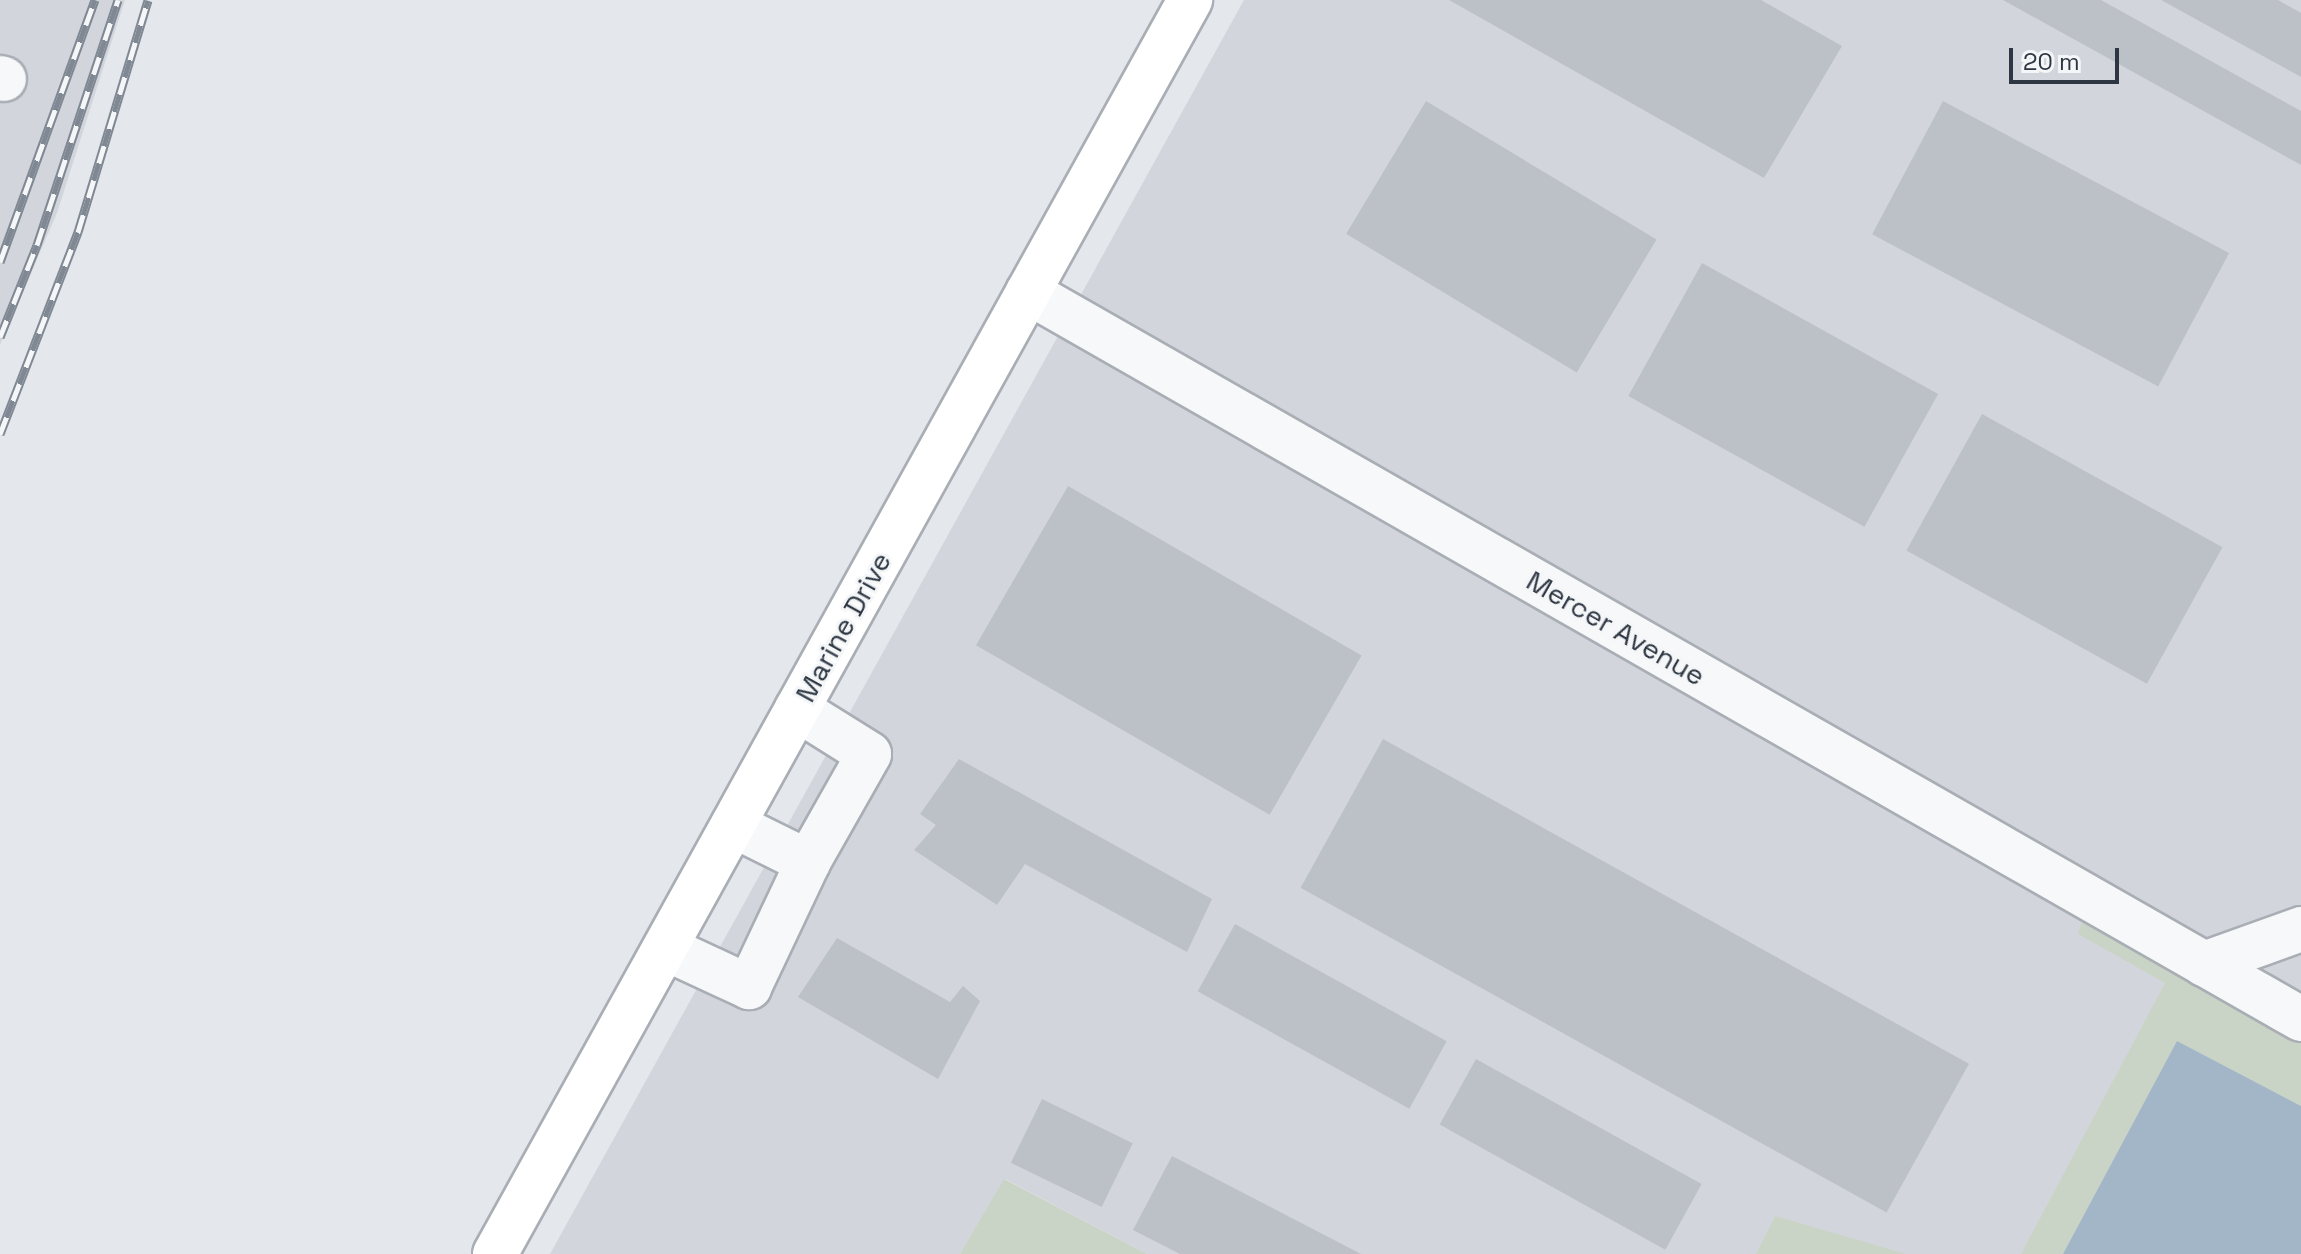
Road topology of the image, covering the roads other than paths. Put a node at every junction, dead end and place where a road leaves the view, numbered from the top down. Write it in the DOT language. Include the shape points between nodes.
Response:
graph roads {
  1 [pos="1190,0"];
  2 [pos="1028,292"];
  3 [pos="797,709"];
  4 [pos="733,825"];
  5 [pos="808,862"];
  6 [pos="2301,929"];
  7 [pos="665,948"];
  8 [pos="2204,964"];
  9 [pos="2301,1019"];
  10 [pos="495,1254"];
  1 -- 2 [label="main road, Marine Drive"];
  2 -- 3 [label="main road, Marine Drive"];
  2 -- 8 [label="lane, Mercer Avenue"];
  3 -- 4 [label="main road, Marine Drive"];
  3 -- 5 [label="lane" via="869,754"];
  4 -- 5 [label="lane"];
  4 -- 7 [label="main road, Marine Drive"];
  5 -- 7 [label="lane" via="749,987"];
  6 -- 8 [label="lane"];
  7 -- 10 [label="main road, Marine Drive"];
  8 -- 9 [label="lane, Mercer Avenue"];
}
